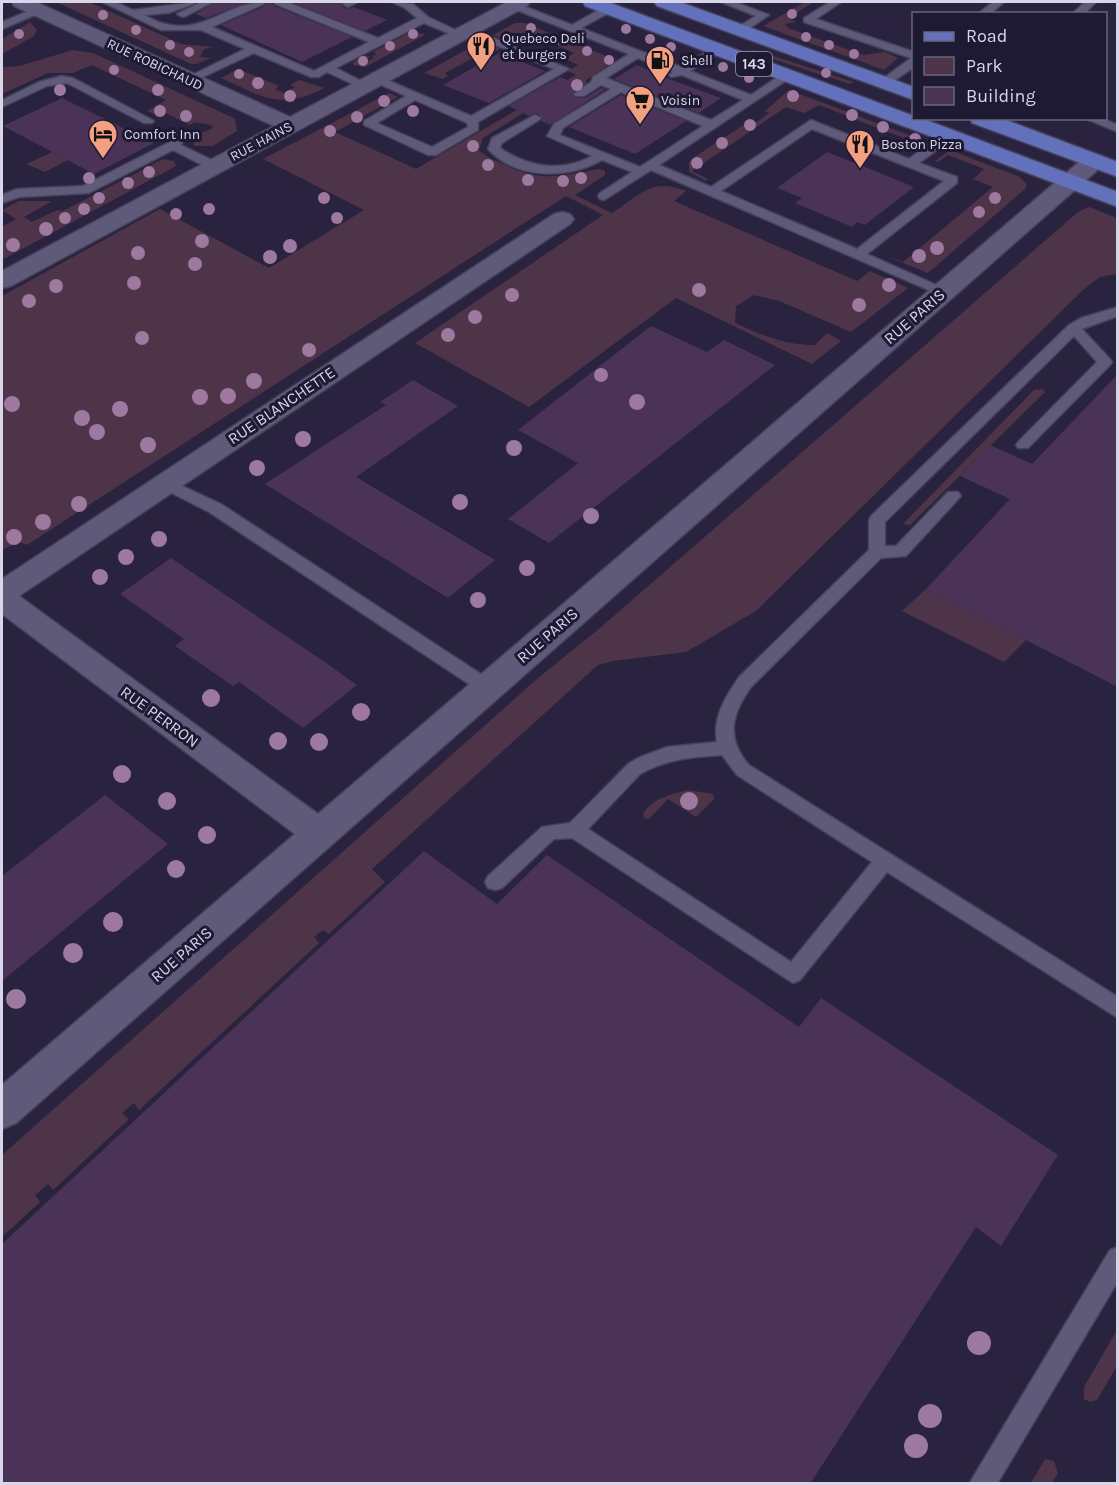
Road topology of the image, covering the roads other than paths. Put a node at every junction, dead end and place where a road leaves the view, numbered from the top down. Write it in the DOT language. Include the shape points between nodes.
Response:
graph roads {
  1 [pos="107,2"];
  2 [pos="190,2"];
  3 [pos="208,2"];
  4 [pos="260,2"];
  5 [pos="279,2"];
  6 [pos="397,2"];
  7 [pos="664,2"];
  8 [pos="726,2"];
  9 [pos="836,2"];
  10 [pos="999,2"];
  11 [pos="1091,2"];
  12 [pos="516,3"];
  13 [pos="30,4"];
  14 [pos="601,5"];
  15 [pos="129,11"];
  16 [pos="986,12"];
  17 [pos="1079,12"];
  18 [pos="424,19"];
  19 [pos="2,26"];
  20 [pos="174,27"];
  21 [pos="203,27"];
  22 [pos="572,29"];
  23 [pos="740,30"];
  24 [pos="463,32"];
  25 [pos="378,42"];
  26 [pos="254,49"];
  27 [pos="717,50"];
  28 [pos="637,54"];
  29 [pos="912,55"];
  30 [pos="912,62"];
  31 [pos="327,68"];
  32 [pos="681,71"];
  33 [pos="786,76"];
  34 [pos="670,78"];
  35 [pos="597,79"];
  36 [pos="190,80"];
  37 [pos="370,82"];
  38 [pos="884,83"];
  39 [pos="620,88"];
  40 [pos="580,93"];
  41 [pos="912,93"];
  42 [pos="415,96"];
  43 [pos="752,99"];
  44 [pos="2,104"];
  45 [pos="535,118"];
  46 [pos="985,120"];
  47 [pos="1094,120"];
  48 [pos="148,121"];
  49 [pos="472,121"];
  50 [pos="290,125"];
  51 [pos="712,125"];
  52 [pos="1118,129"];
  53 [pos="948,136"];
  54 [pos="601,156"];
  55 [pos="1094,161"];
  56 [pos="911,163"];
  57 [pos="214,166"];
  58 [pos="646,169"];
  59 [pos="1118,170"];
  60 [pos="1069,182"];
  61 [pos="712,192"];
  62 [pos="604,196"];
  63 [pos="2,200"];
  64 [pos="1118,200"];
  65 [pos="562,219"];
  66 [pos="858,255"];
  67 [pos="2,281"];
  68 [pos="943,291"];
  69 [pos="1118,311"];
  70 [pos="1074,328"];
  71 [pos="1023,445"];
  72 [pos="165,483"];
  73 [pos="953,496"];
  74 [pos="877,552"];
  75 [pos="2,593"];
  76 [pos="2,599"];
  77 [pos="487,687"];
  78 [pos="727,748"];
  79 [pos="575,830"];
  80 [pos="319,833"];
  81 [pos="885,860"];
  82 [pos="495,882"];
  83 [pos="1118,1009"];
  84 [pos="2,1110"];
  85 [pos="1118,1258"];
  86 [pos="982,1484"];
  1 -- 15 [label="lane"];
  2 -- 15 [label="lane" via="158,12"];
  3 -- 20 [label="lane" via="178,15"];
  4 -- 21 [label="lane"];
  5 -- 25 [label="lane" via="324,16"];
  6 -- 18 [label="lane" via="409,6"];
  7 -- 23 [label="main road, 143"];
  8 -- 23 [label="lane" via="764,15"];
  9 -- 29 [label="lane" via="808,20"];
  10 -- 16 [label="lane"];
  11 -- 17 [label="lane"];
  12 -- 22 [label="lane"];
  12 -- 24 [label="street, RUE HAINS"];
  13 -- 19 [label="lane"];
  13 -- 36 [label="street, RUE ROBICHAUD"];
  14 -- 22 [label="lane"];
  14 -- 27 [label="main road, 143"];
  15 -- 20 [label="lane" via="165,28"];
  18 -- 24 [label="lane"];
  18 -- 25 [label="lane"];
  20 -- 21 [label="lane"];
  21 -- 26 [label="lane"];
  22 -- 28 [label="lane"];
  23 -- 38 [label="main road, 143"];
  24 -- 37 [label="street, RUE HAINS"];
  24 -- 49 [label="lane" via="563,69"];
  25 -- 31 [label="lane"];
  26 -- 31 [label="lane" via="315,75"];
  26 -- 36 [label="lane"];
  27 -- 32 [label="lane"];
  27 -- 33 [label="main road, 143"];
  28 -- 32 [label="lane"];
  28 -- 35 [label="lane"];
  30 -- 38 [label="lane"];
  31 -- 37 [label="lane"];
  32 -- 34 [label="lane"];
  32 -- 43 [label="lane"];
  33 -- 43 [label="lane"];
  33 -- 53 [label="main road, 143"];
  35 -- 39 [label="lane"];
  35 -- 40 [label="lane" via="596,84"];
  36 -- 50 [label="street, RUE ROBICHAUD"];
  37 -- 42 [label="lane"];
  37 -- 50 [label="street, RUE HAINS"];
  38 -- 41 [label="main road, 143"];
  39 -- 51 [label="lane" via="646,94"];
  39 -- 54 [label="lane" via="558,126 553,136"];
  42 -- 49 [label="lane"];
  42 -- 49 [label="lane" via="368,123 432,152 474,128"];
  43 -- 51 [label="lane"];
  44 -- 48 [label="lane" via="48,82 63,80"];
  45 -- 54 [label="lane" via="496,141 494,149 528,167 546,171 583,166"];
  46 -- 55 [label="main road"];
  47 -- 52 [label="lane"];
  50 -- 57 [label="street, RUE HAINS"];
  51 -- 58 [label="lane"];
  53 -- 56 [label="lane"];
  53 -- 60 [label="main road, 143"];
  54 -- 58 [label="lane"];
  55 -- 59 [label="main road"];
  55 -- 60 [label="street, RUE PARIS"];
  56 -- 61 [label="lane" via="811,124"];
  56 -- 66 [label="lane" via="953,180"];
  57 -- 63 [label="lane" via="172,139 85,190 17,193"];
  57 -- 67 [label="street, RUE HAINS"];
  58 -- 61 [label="lane"];
  58 -- 62 [label="lane"];
  60 -- 64 [label="main road, 143"];
  60 -- 68 [label="street, RUE PARIS"];
  61 -- 66 [label="lane"];
  65 -- 72 [label="street, RUE BLANCHETTE"];
  66 -- 68 [label="lane"];
  68 -- 77 [label="street, RUE PARIS"];
  69 -- 70 [label="lane"];
  70 -- 71 [label="lane" via="1105,362"];
  70 -- 74 [label="lane" via="877,520"];
  72 -- 75 [label="street, RUE BLANCHETTE"];
  72 -- 77 [label="lane" via="215,508"];
  73 -- 74 [label="lane" via="900,552"];
  74 -- 78 [label="lane" via="745,682 727,714 723,730"];
  76 -- 80 [label="street, RUE PERRON"];
  77 -- 80 [label="street, RUE PARIS"];
  78 -- 79 [label="lane" via="662,754 644,761"];
  78 -- 81 [label="lane" via="743,770"];
  79 -- 81 [label="lane" via="793,974"];
  79 -- 82 [label="lane" via="549,832"];
  80 -- 84 [label="street, RUE PARIS"];
  81 -- 83 [label="lane"];
  85 -- 86 [label="lane"];
}
